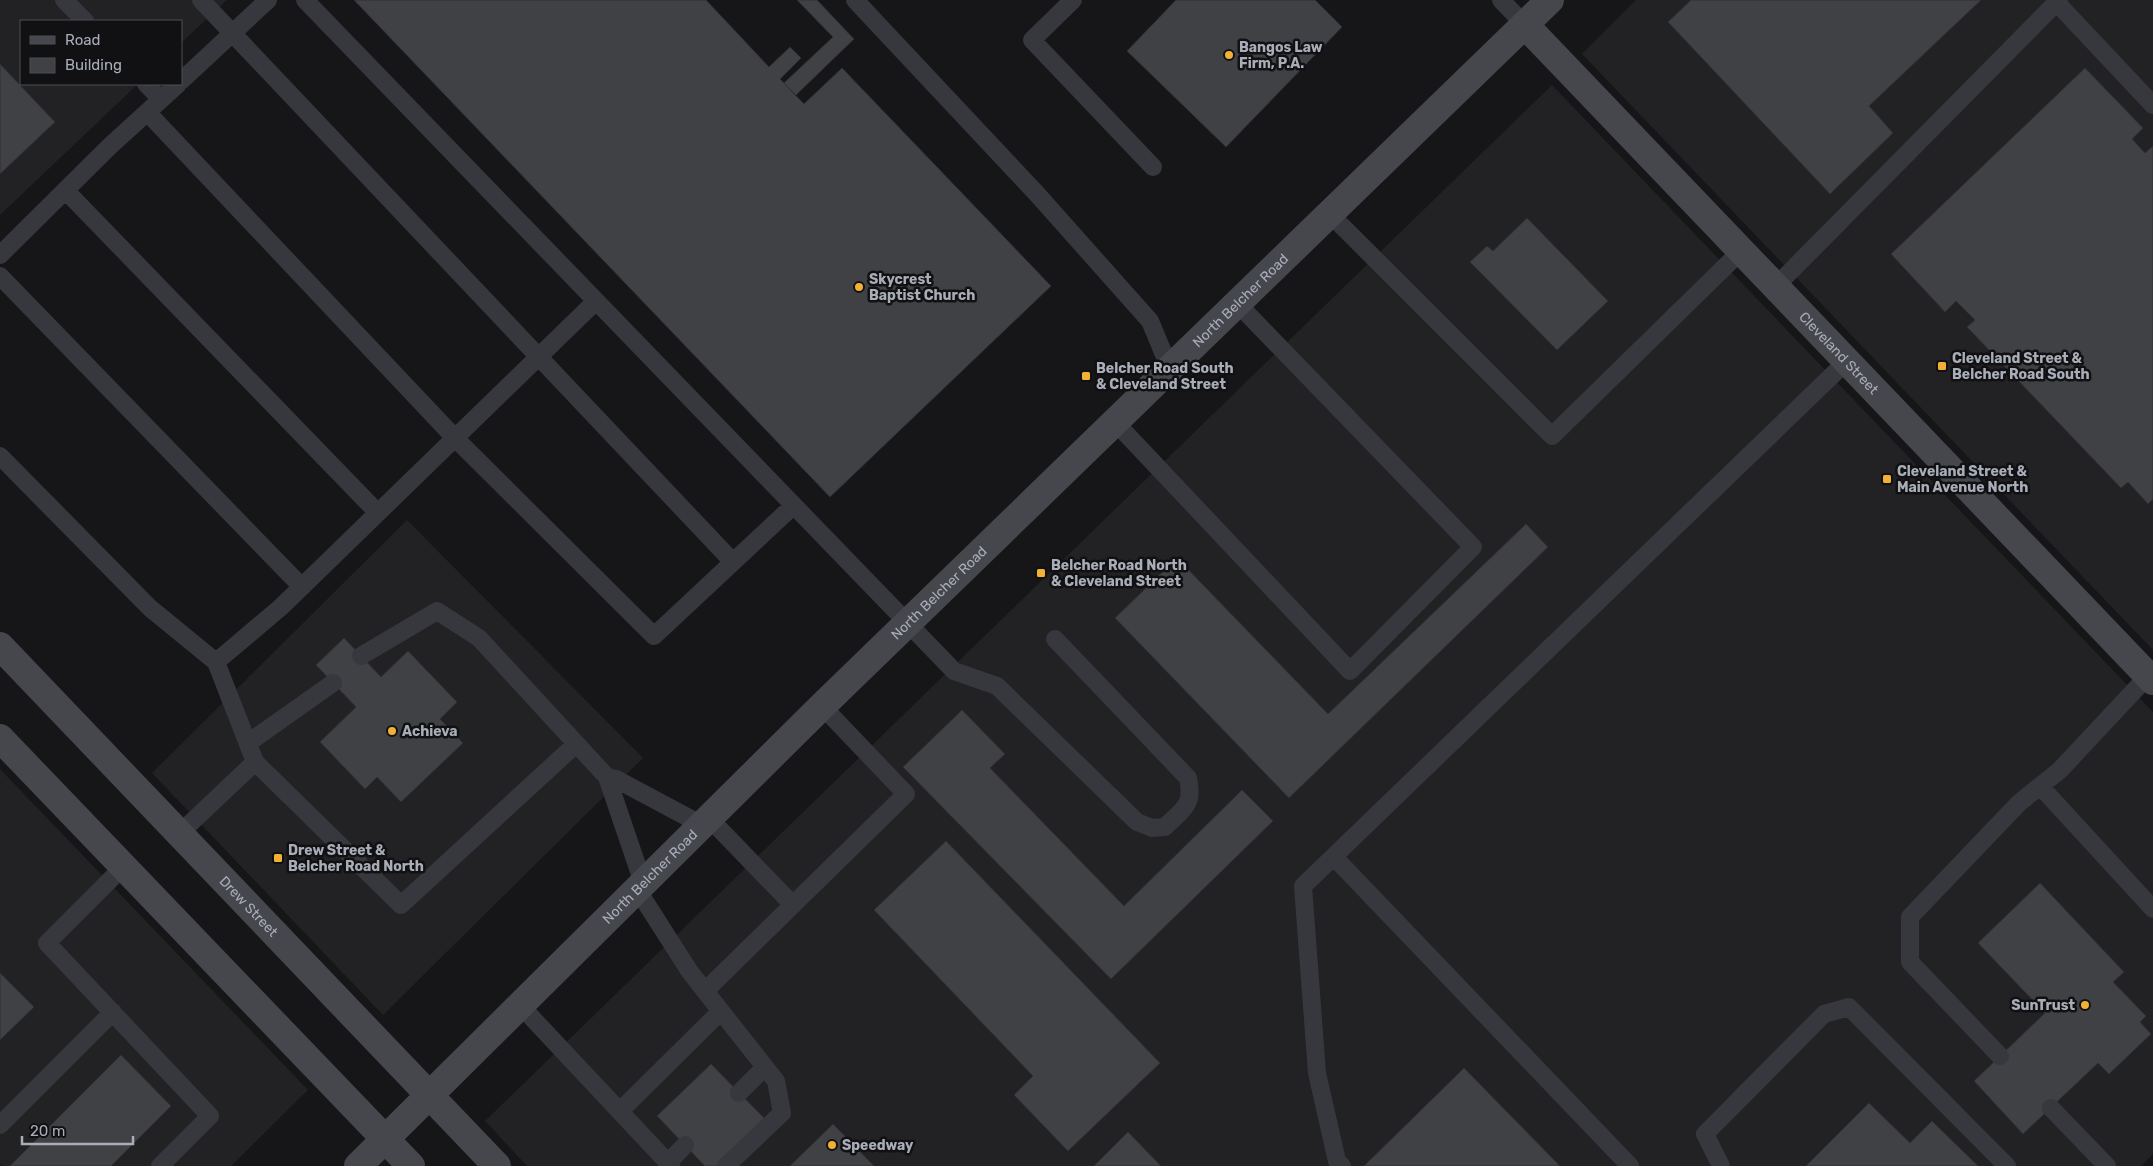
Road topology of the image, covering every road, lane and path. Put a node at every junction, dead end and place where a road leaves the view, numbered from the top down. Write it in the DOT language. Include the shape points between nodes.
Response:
graph roads {
  1 [pos="64,0"];
  2 [pos="201,0"];
  3 [pos="268,0"];
  4 [pos="305,0"];
  5 [pos="854,0"];
  6 [pos="1073,0"];
  7 [pos="1501,0"];
  8 [pos="1550,0"];
  9 [pos="2058,1"];
  10 [pos="84,20"];
  11 [pos="1525,25"];
  12 [pos="231,34"];
  13 [pos="182,80"];
  14 [pos="147,85"];
  15 [pos="177,85"];
  16 [pos="162,99"];
  17 [pos="2153,105"];
  18 [pos="147,112"];
  19 [pos="1153,167"];
  20 [pos="66,191"];
  21 [pos="1330,214"];
  22 [pos="1741,251"];
  23 [pos="0,255"];
  24 [pos="0,276"];
  25 [pos="1776,286"];
  26 [pos="596,301"];
  27 [pos="1237,303"];
  28 [pos="539,357"];
  29 [pos="1847,361"];
  30 [pos="1170,369"];
  31 [pos="1115,422"];
  32 [pos="455,438"];
  33 [pos="0,456"];
  34 [pos="793,506"];
  35 [pos="378,513"];
  36 [pos="733,562"];
  37 [pos="302,587"];
  38 [pos="907,624"];
  39 [pos="1055,640"];
  40 [pos="0,646"];
  41 [pos="361,656"];
  42 [pos="216,662"];
  43 [pos="2151,678"];
  44 [pos="333,683"];
  45 [pos="822,706"];
  46 [pos="0,738"];
  47 [pos="248,744"];
  48 [pos="576,744"];
  49 [pos="255,762"];
  50 [pos="607,777"];
  51 [pos="2040,786"];
  52 [pos="705,821"];
  53 [pos="179,834"];
  54 [pos="1334,857"];
  55 [pos="123,866"];
  56 [pos="640,886"];
  57 [pos="793,905"];
  58 [pos="2153,909"];
  59 [pos="705,991"];
  60 [pos="520,1005"];
  61 [pos="721,1011"];
  62 [pos="112,1012"];
  63 [pos="2000,1056"];
  64 [pos="765,1067"];
  65 [pos="740,1093"];
  66 [pos="429,1095"];
  67 [pos="2051,1108"];
  68 [pos="620,1111"];
  69 [pos="0,1124"];
  70 [pos="385,1139"];
  71 [pos="685,1145"];
  72 [pos="669,1164"];
  73 [pos="160,1166"];
  74 [pos="358,1166"];
  75 [pos="411,1166"];
  76 [pos="497,1166"];
  77 [pos="726,1166"];
  78 [pos="1342,1166"];
  79 [pos="1630,1166"];
  80 [pos="1721,1166"];
  81 [pos="2007,1166"];
  82 [pos="2107,1166"];
  1 -- 10 [label="lane"];
  2 -- 12 [label="lane"];
  3 -- 12 [label="lane"];
  4 -- 26 [label="lane"];
  5 -- 30 [label="lane" via="1037,194 1150,321"];
  6 -- 19 [label="lane" via="1032,40"];
  7 -- 11 [label="lane"];
  8 -- 11 [label="main road, North Belcher Road"];
  9 -- 17 [label="lane"];
  9 -- 25 [label="lane"];
  11 -- 21 [label="main road, North Belcher Road"];
  11 -- 22 [label="main road, Cleveland Street"];
  12 -- 13 [label="lane"];
  12 -- 28 [label="lane"];
  14 -- 16 [label="lane"];
  15 -- 16 [label="lane"];
  16 -- 18 [label="lane"];
  18 -- 20 [label="lane"];
  18 -- 32 [label="lane"];
  20 -- 23 [label="lane"];
  20 -- 35 [label="lane"];
  21 -- 22 [label="lane" via="1552,436"];
  21 -- 27 [label="main road, North Belcher Road"];
  22 -- 25 [label="main road, Cleveland Street"];
  24 -- 37 [label="lane"];
  25 -- 29 [label="main road, Cleveland Street"];
  26 -- 28 [label="lane"];
  26 -- 34 [label="lane"];
  27 -- 30 [label="main road, North Belcher Road"];
  27 -- 31 [label="lane" via="1473,547 1350,671"];
  28 -- 32 [label="lane"];
  28 -- 36 [label="lane"];
  29 -- 43 [label="main road, Cleveland Street"];
  29 -- 54 [label="lane"];
  30 -- 31 [label="main road, North Belcher Road"];
  31 -- 38 [label="main road, North Belcher Road"];
  32 -- 35 [label="lane"];
  32 -- 36 [label="lane" via="654,636"];
  33 -- 42 [label="lane" via="150,608"];
  34 -- 36 [label="lane"];
  34 -- 38 [label="lane"];
  35 -- 37 [label="lane"];
  37 -- 42 [label="lane"];
  38 -- 39 [label="lane" via="954,672 997,686 1137,822 1152,828 1165,827 1190,803 1188,778"];
  38 -- 45 [label="main road, North Belcher Road"];
  40 -- 53 [label="main road, Drew Street"];
  41 -- 48 [label="lane" via="437,611 478,638"];
  42 -- 47 [label="lane"];
  43 -- 51 [label="lane"];
  44 -- 47 [label="lane"];
  45 -- 52 [label="main road, North Belcher Road"];
  45 -- 57 [label="lane" via="906,794"];
  46 -- 55 [label="main road"];
  47 -- 49 [label="lane"];
  48 -- 49 [label="lane" via="401,905"];
  48 -- 50 [label="lane"];
  49 -- 53 [label="lane"];
  50 -- 52 [label="lane"];
  50 -- 56 [label="lane"];
  51 -- 58 [label="lane"];
  51 -- 63 [label="lane" via="2019,803 1910,917 1910,962"];
  52 -- 56 [label="main road, North Belcher Road"];
  52 -- 57 [label="lane"];
  53 -- 66 [label="main road, Drew Street"];
  54 -- 78 [label="lane" via="1303,886 1317,1073 1337,1161"];
  54 -- 79 [label="lane"];
  55 -- 62 [label="lane" via="47,943"];
  55 -- 70 [label="main road"];
  56 -- 59 [label="lane" via="690,972"];
  56 -- 60 [label="main road, North Belcher Road"];
  57 -- 59 [label="lane"];
  59 -- 61 [label="lane"];
  60 -- 66 [label="main road, North Belcher Road"];
  60 -- 68 [label="lane"];
  61 -- 64 [label="lane"];
  61 -- 68 [label="lane"];
  62 -- 69 [label="lane"];
  62 -- 73 [label="lane" via="210,1116"];
  64 -- 65 [label="lane"];
  64 -- 77 [label="lane" via="776,1081 782,1113"];
  66 -- 70 [label="main road, North Belcher Road"];
  66 -- 76 [label="main road, Drew Street"];
  67 -- 82 [label="lane"];
  68 -- 72 [label="lane"];
  70 -- 74 [label="main road, North Belcher Road"];
  70 -- 75 [label="main road"];
  71 -- 72 [label="lane"];
  80 -- 81 [label="lane" via="1705,1134 1824,1014 1849,1007"];
}
